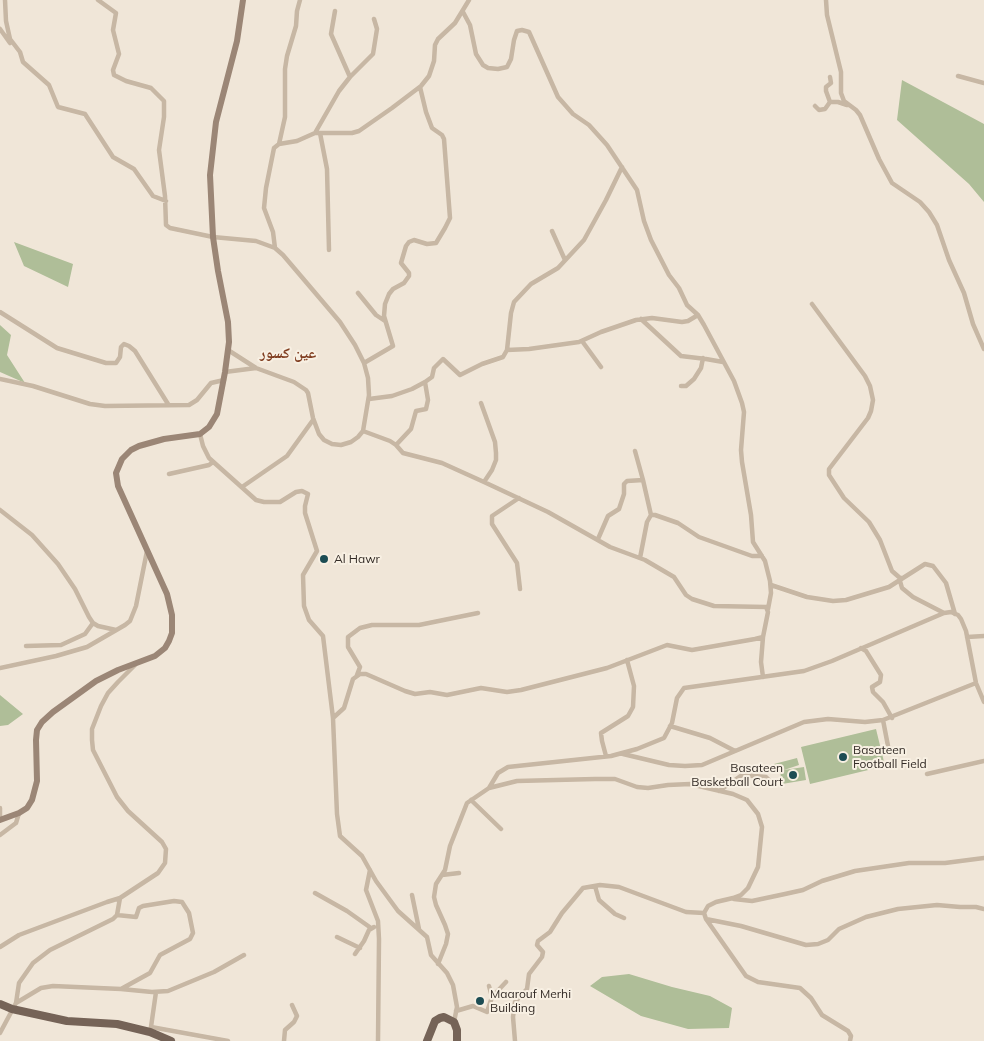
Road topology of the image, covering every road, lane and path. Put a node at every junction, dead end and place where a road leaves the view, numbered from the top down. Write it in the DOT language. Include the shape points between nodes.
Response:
graph roads {
  1 [pos="5,0"];
  2 [pos="98,0"];
  3 [pos="243,0"];
  4 [pos="300,0"];
  5 [pos="469,0"];
  6 [pos="826,0"];
  7 [pos="336,11"];
  8 [pos="463,12"];
  9 [pos="374,19"];
  10 [pos="0,29"];
  11 [pos="15,46"];
  12 [pos="958,76"];
  13 [pos="350,77"];
  14 [pos="830,77"];
  15 [pos="984,83"];
  16 [pos="420,87"];
  17 [pos="830,102"];
  18 [pos="814,106"];
  19 [pos="850,106"];
  20 [pos="318,133"];
  21 [pos="279,144"];
  22 [pos="622,167"];
  23 [pos="166,201"];
  24 [pos="552,231"];
  25 [pos="213,237"];
  26 [pos="275,248"];
  27 [pos="329,250"];
  28 [pos="565,260"];
  29 [pos="358,293"];
  30 [pos="812,304"];
  31 [pos="0,312"];
  32 [pos="698,315"];
  33 [pos="641,319"];
  34 [pos="385,321"];
  35 [pos="582,341"];
  36 [pos="984,348"];
  37 [pos="228,350"];
  38 [pos="507,350"];
  39 [pos="703,358"];
  40 [pos="723,362"];
  41 [pos="364,364"];
  42 [pos="601,367"];
  43 [pos="256,368"];
  44 [pos="226,372"];
  45 [pos="0,380"];
  46 [pos="224,380"];
  47 [pos="425,382"];
  48 [pos="681,386"];
  49 [pos="369,400"];
  50 [pos="481,403"];
  51 [pos="168,404"];
  52 [pos="313,420"];
  53 [pos="363,431"];
  54 [pos="200,434"];
  55 [pos="396,445"];
  56 [pos="635,451"];
  57 [pos="213,462"];
  58 [pos="170,474"];
  59 [pos="642,480"];
  60 [pos="484,482"];
  61 [pos="242,487"];
  62 [pos="519,498"];
  63 [pos="0,510"];
  64 [pos="650,515"];
  65 [pos="598,539"];
  66 [pos="148,550"];
  67 [pos="762,556"];
  68 [pos="640,558"];
  69 [pos="902,580"];
  70 [pos="771,585"];
  71 [pos="520,589"];
  72 [pos="768,609"];
  73 [pos="478,613"];
  74 [pos="944,613"];
  75 [pos="955,614"];
  76 [pos="93,623"];
  77 [pos="118,630"];
  78 [pos="763,636"];
  79 [pos="984,636"];
  80 [pos="967,637"];
  81 [pos="26,646"];
  82 [pos="861,648"];
  83 [pos="627,660"];
  84 [pos="136,664"];
  85 [pos="0,668"];
  86 [pos="357,675"];
  87 [pos="763,677"];
  88 [pos="976,683"];
  89 [pos="984,702"];
  90 [pos="333,718"];
  91 [pos="892,718"];
  92 [pos="883,720"];
  93 [pos="670,726"];
  94 [pos="888,746"];
  95 [pos="736,751"];
  96 [pos="620,754"];
  97 [pos="606,756"];
  98 [pos="984,761"];
  99 [pos="927,774"];
  100 [pos="769,780"];
  101 [pos="488,788"];
  102 [pos="719,791"];
  103 [pos="471,800"];
  104 [pos="0,808"];
  105 [pos="19,813"];
  106 [pos="0,819"];
  107 [pos="501,829"];
  108 [pos="0,835"];
  109 [pos="984,858"];
  110 [pos="370,870"];
  111 [pos="459,873"];
  112 [pos="442,875"];
  113 [pos="595,886"];
  114 [pos="315,893"];
  115 [pos="412,895"];
  116 [pos="120,898"];
  117 [pos="733,898"];
  118 [pos="984,909"];
  119 [pos="704,913"];
  120 [pos="117,915"];
  121 [pos="624,918"];
  122 [pos="706,919"];
  123 [pos="378,927"];
  124 [pos="371,928"];
  125 [pos="419,928"];
  126 [pos="337,937"];
  127 [pos="0,947"];
  128 [pos="360,948"];
  129 [pos="356,954"];
  130 [pos="244,955"];
  131 [pos="438,964"];
  132 [pos="506,982"];
  133 [pos="489,986"];
  134 [pos="121,989"];
  135 [pos="156,992"];
  136 [pos="492,998"];
  137 [pos="0,1004"];
  138 [pos="292,1005"];
  139 [pos="14,1006"];
  140 [pos="456,1011"];
  141 [pos="454,1022"];
  142 [pos="150,1029"];
  143 [pos="0,1033"];
  144 [pos="171,1041"];
  145 [pos="228,1041"];
  146 [pos="284,1041"];
  147 [pos="378,1041"];
  148 [pos="427,1041"];
  149 [pos="457,1041"];
  150 [pos="514,1041"];
  151 [pos="850,1041"];
  1 -- 11 [label="street" via="8,34"];
  2 -- 23 [label="street" via="116,13 113,30 119,54 114,75 151,88 164,101 158,150"];
  3 -- 25 [label="main road" via="237,41 213,141 209,188"];
  4 -- 21 [label="street" via="285,69 285,117"];
  5 -- 8 [label="street"];
  6 -- 19 [label="street" via="841,72 841,93 844,102"];
  7 -- 13 [label="street" via="331,34"];
  8 -- 16 [label="street" via="438,39 432,69"];
  8 -- 22 [label="street" via="470,25 476,54 488,68 506,67 517,31 529,32 558,97 572,114 592,128"];
  9 -- 13 [label="street" via="377,29 373,54"];
  10 -- 11 [label="street" via="8,42"];
  11 -- 23 [label="street" via="23,62 49,85 58,107 85,114 112,157 134,169 153,196"];
  12 -- 15 [label="street"];
  13 -- 20 [label="street" via="339,91"];
  14 -- 17 [label="street" via="831,83 826,91"];
  16 -- 20 [label="street" via="359,131"];
  16 -- 34 [label="street" via="432,128 444,139 450,218 436,243 414,240 406,246 402,264 409,276 386,299"];
  17 -- 18 [label="street" via="825,109 819,110"];
  17 -- 19 [label="street"];
  19 -- 36 [label="street" via="860,115 892,183 920,202 937,225"];
  20 -- 21 [label="street"];
  20 -- 27 [label="street" via="328,169"];
  21 -- 26 [label="street" via="274,148 264,197"];
  22 -- 28 [label="street" via="586,237"];
  22 -- 32 [label="street" via="638,194 646,227 669,275 689,308"];
  23 -- 25 [label="street" via="167,227"];
  24 -- 28 [label="street"];
  25 -- 26 [label="street" via="256,241"];
  25 -- 37 [label="main road" via="228,322"];
  26 -- 41 [label="street" via="340,322"];
  28 -- 38 [label="street" via="554,271 531,284 514,302"];
  29 -- 34 [label="street"];
  30 -- 69 [label="street" via="865,376 873,400 868,418 829,469 829,474 844,498 869,522 892,571"];
  31 -- 51 [label="street" via="56,348 106,363 116,363 121,347 124,344 129,346"];
  32 -- 33 [label="street" via="682,322"];
  32 -- 40 [label="street"];
  33 -- 35 [label="street"];
  33 -- 39 [label="street" via="681,356"];
  34 -- 41 [label="street" via="393,346"];
  35 -- 38 [label="street" via="529,350"];
  35 -- 42 [label="street"];
  37 -- 43 [label="street"];
  37 -- 44 [label="main road"];
  38 -- 47 [label="street" via="503,358 460,375 443,359"];
  39 -- 40 [label="street"];
  39 -- 48 [label="street" via="694,379"];
  40 -- 67 [label="street" via="743,407 740,450 753,542"];
  41 -- 49 [label="street"];
  43 -- 44 [label="street"];
  43 -- 52 [label="street" via="285,378 306,390"];
  44 -- 46 [label="main road"];
  45 -- 51 [label="street" via="33,386 97,406"];
  46 -- 51 [label="street" via="211,383 193,404"];
  46 -- 54 [label="main road" via="217,414"];
  47 -- 49 [label="street" via="392,396"];
  47 -- 55 [label="street" via="426,409 416,411 411,430"];
  49 -- 53 [label="street"];
  50 -- 60 [label="street" via="496,453 492,470"];
  52 -- 53 [label="street" via="319,434 332,444 350,442"];
  52 -- 61 [label="street" via="287,456"];
  53 -- 55 [label="street"];
  54 -- 57 [label="street"];
  54 -- 66 [label="main road" via="139,446 126,454 118,466 118,486"];
  55 -- 60 [label="street" via="408,455 442,463"];
  56 -- 59 [label="street"];
  57 -- 58 [label="street" via="209,466"];
  57 -- 61 [label="street"];
  59 -- 64 [label="street"];
  59 -- 65 [label="street" via="624,484 619,509 608,516"];
  60 -- 62 [label="street"];
  61 -- 90 [label="street" via="256,500 264,502 280,502 296,492 308,494 305,513 317,551 303,575 304,606 309,620 323,636"];
  62 -- 65 [label="street"];
  62 -- 71 [label="street" via="492,516 492,524 517,563"];
  63 -- 76 [label="street" via="32,535 58,564"];
  64 -- 67 [label="street" via="678,523 699,537 746,555"];
  64 -- 68 [label="street"];
  65 -- 68 [label="street"];
  66 -- 77 [label="street" via="133,614"];
  66 -- 84 [label="main road" via="170,605 173,624 165,648"];
  67 -- 70 [label="street"];
  68 -- 72 [label="street" via="674,577 686,595 700,602 714,606 762,606"];
  69 -- 70 [label="street" via="889,587 833,602"];
  69 -- 74 [label="street" via="902,588 913,597"];
  69 -- 75 [label="street" via="925,564 933,566 946,583"];
  70 -- 72 [label="street"];
  72 -- 78 [label="street"];
  73 -- 86 [label="street" via="419,625 360,628 348,637 348,647 360,667"];
  74 -- 75 [label="street"];
  74 -- 82 [label="street"];
  75 -- 80 [label="street" via="961,618"];
  76 -- 77 [label="street"];
  76 -- 81 [label="street" via="85,634 60,645"];
  77 -- 85 [label="street" via="79,649"];
  78 -- 83 [label="street" via="692,650 667,645"];
  78 -- 87 [label="street"];
  79 -- 80 [label="street"];
  80 -- 88 [label="street"];
  82 -- 87 [label="street" via="821,665"];
  82 -- 91 [label="street" via="881,675 880,682 872,687 873,692"];
  83 -- 86 [label="street" via="521,690 499,692 478,688 447,695 410,693 366,674"];
  83 -- 97 [label="street" via="634,686 633,706 628,716 601,733"];
  84 -- 105 [label="main road" via="96,681 42,722 37,730 35,791 27,808"];
  84 -- 116 [label="street" via="100,706 92,729 92,740 117,797 162,842 166,855 158,873"];
  86 -- 90 [label="street" via="352,681 346,705"];
  87 -- 93 [label="street" via="684,688 677,698"];
  88 -- 89 [label="street"];
  88 -- 91 [label="street"];
  90 -- 110 [label="street" via="339,832 342,839 362,856"];
  91 -- 92 [label="street"];
  92 -- 94 [label="street"];
  92 -- 95 [label="street" via="804,722"];
  93 -- 95 [label="street" via="710,738"];
  93 -- 96 [label="street" via="664,738"];
  95 -- 96 [label="street" via="711,762 685,766"];
  96 -- 97 [label="street"];
  97 -- 101 [label="street" via="508,767 498,773"];
  98 -- 99 [label="street"];
  100 -- 102 [label="street" via="766,777 742,776"];
  101 -- 102 [label="street" via="517,781 603,778 637,787 686,784"];
  101 -- 103 [label="street"];
  102 -- 117 [label="street" via="747,800 761,823 758,867 748,888"];
  103 -- 107 [label="street"];
  103 -- 112 [label="street" via="464,809"];
  104 -- 106 [label="street"];
  105 -- 106 [label="main road"];
  105 -- 108 [label="street" via="16,823"];
  109 -- 117 [label="street" via="862,870 785,894 752,901"];
  110 -- 123 [label="street" via="366,890"];
  110 -- 125 [label="street" via="398,911"];
  111 -- 112 [label="street"];
  112 -- 131 [label="street" via="436,884 434,897 448,934"];
  113 -- 119 [label="street" via="619,887 686,912"];
  113 -- 121 [label="street" via="599,900"];
  113 -- 150 [label="street" via="580,890 550,932 538,941 542,957 530,971 527,989 514,1005"];
  114 -- 124 [label="street"];
  115 -- 125 [label="street"];
  116 -- 120 [label="street"];
  116 -- 127 [label="street" via="19,935"];
  117 -- 119 [label="street" via="711,904"];
  118 -- 122 [label="street" via="938,905 898,909 866,917 838,929 828,940 806,945"];
  119 -- 122 [label="street"];
  120 -- 134 [label="street" via="136,917 143,906 182,902 189,914 193,933 190,939 160,955 150,973"];
  120 -- 139 [label="street" via="40,957 19,983"];
  122 -- 151 [label="street" via="746,976 758,982 800,988 822,1015 848,1031"];
  123 -- 124 [label="street"];
  123 -- 147 [label="street"];
  124 -- 128 [label="street"];
  125 -- 131 [label="street" via="429,941 431,955"];
  126 -- 128 [label="street"];
  128 -- 129 [label="street"];
  130 -- 135 [label="street" via="189,983"];
  131 -- 140 [label="street" via="453,985"];
  132 -- 136 [label="street"];
  133 -- 136 [label="street"];
  134 -- 135 [label="street"];
  134 -- 139 [label="street" via="47,987 35,991"];
  135 -- 142 [label="street"];
  136 -- 140 [label="street" via="487,1012 473,1006"];
  137 -- 139 [label="main road"];
  138 -- 146 [label="street" via="297,1016 285,1030"];
  139 -- 142 [label="main road" via="67,1021"];
  139 -- 143 [label="street"];
  140 -- 141 [label="street"];
  141 -- 148 [label="main road" via="450,1018 440,1018"];
  141 -- 149 [label="main road"];
  142 -- 144 [label="main road"];
  142 -- 145 [label="street"];
}
